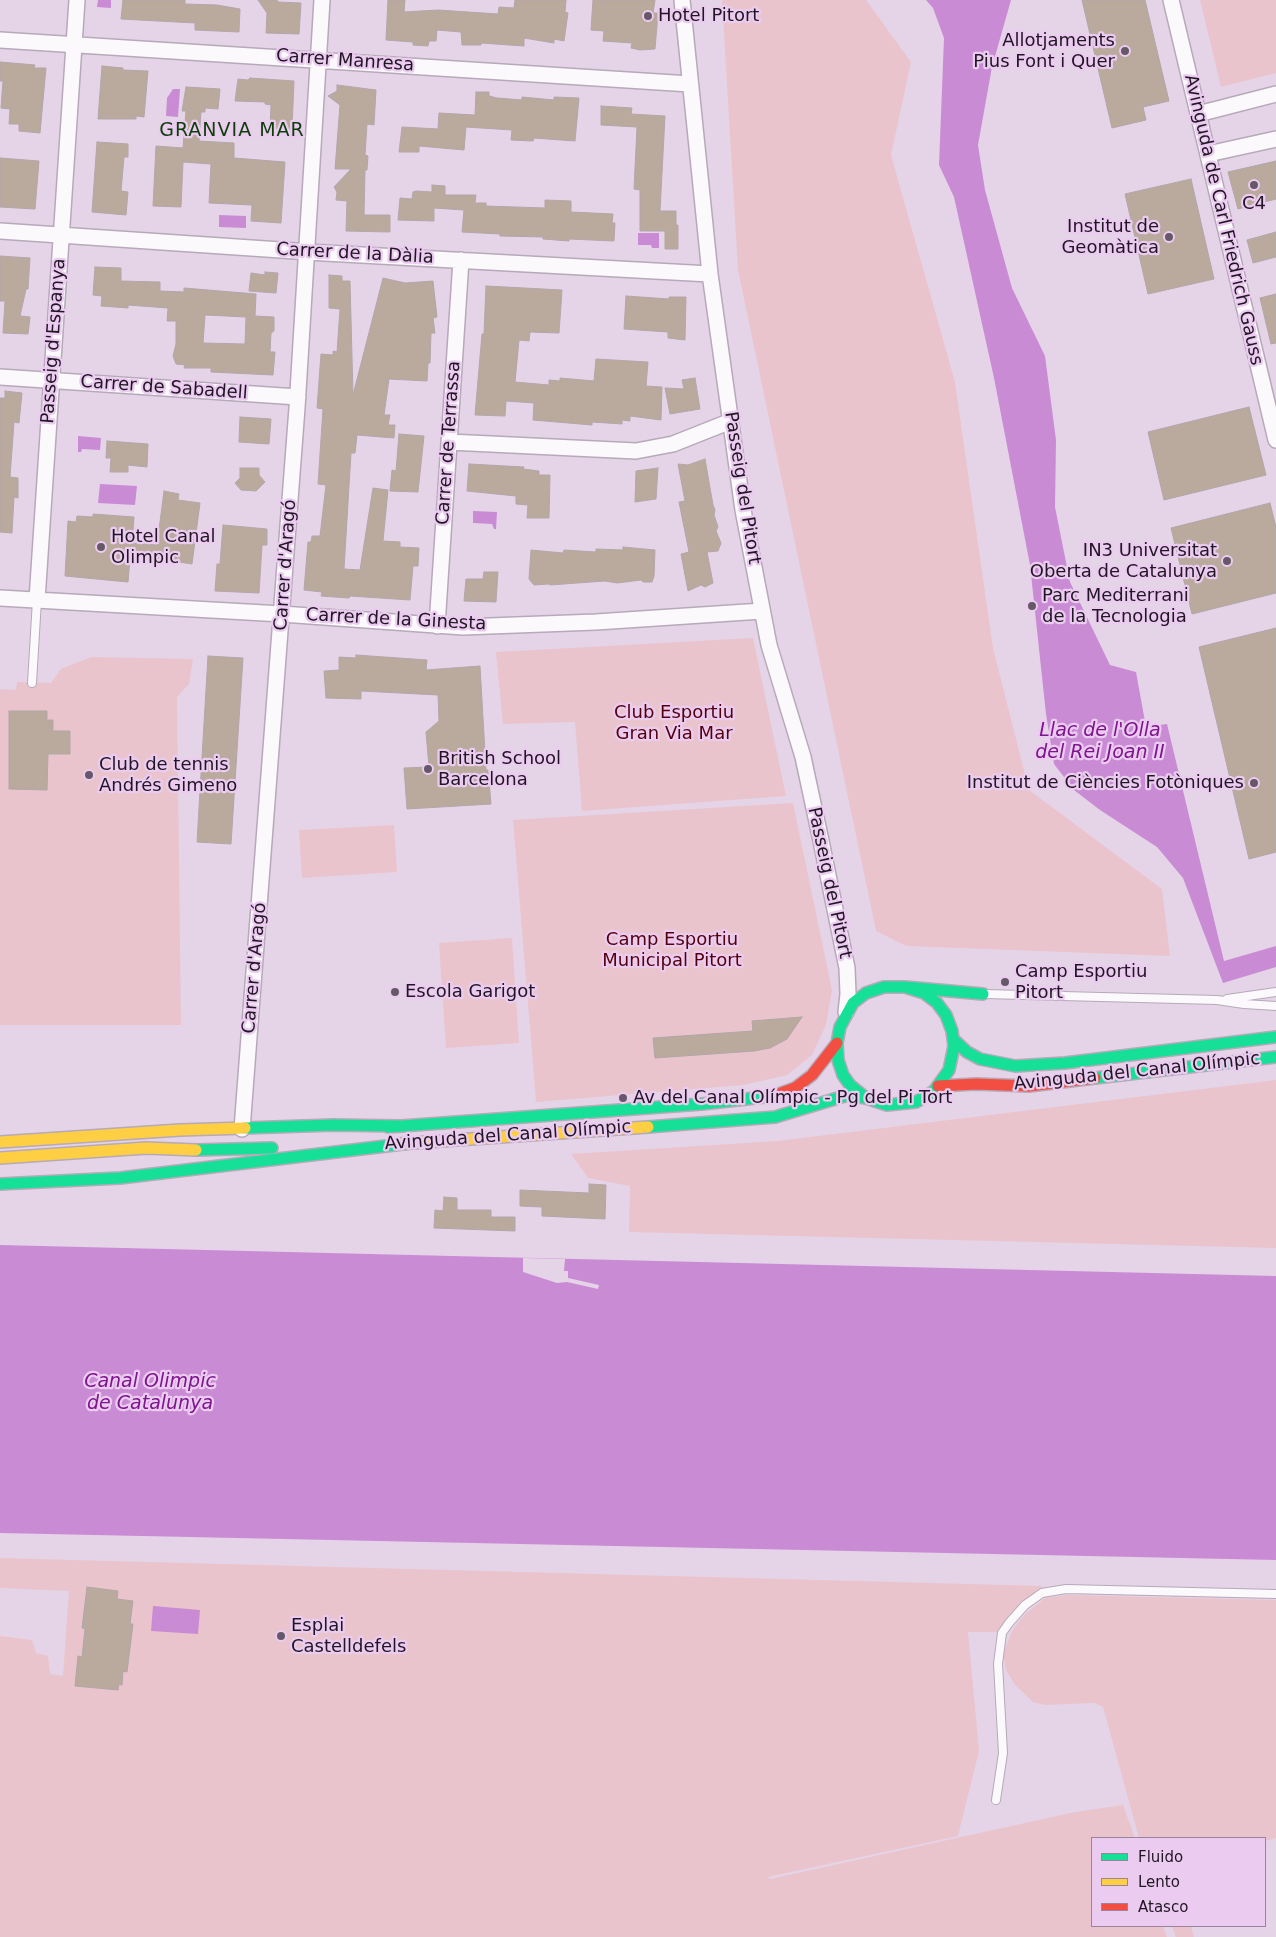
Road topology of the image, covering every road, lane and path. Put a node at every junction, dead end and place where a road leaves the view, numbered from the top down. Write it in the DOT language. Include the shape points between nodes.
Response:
graph roads {
  1 [pos="76,0"];
  2 [pos="322,0"];
  3 [pos="682,0"];
  4 [pos="1171,0"];
  5 [pos="0,40"];
  6 [pos="74,45"];
  7 [pos="318,59"];
  8 [pos="690,84"];
  9 [pos="1276,94"];
  10 [pos="1198,114"];
  11 [pos="1276,139"];
  12 [pos="1208,154"];
  13 [pos="0,231"];
  14 [pos="61,234"];
  15 [pos="307,251"];
  16 [pos="462,260"];
  17 [pos="710,274"];
  18 [pos="0,377"];
  19 [pos="52,380"];
  20 [pos="298,397"];
  21 [pos="731,422"];
  22 [pos="1276,440"];
  23 [pos="449,442"];
  24 [pos="0,598"];
  25 [pos="37,600"];
  26 [pos="762,611"];
  27 [pos="282,614"];
  28 [pos="437,626"];
  29 [pos="32,683"];
  30 [pos="847,968"];
  31 [pos="905,987"];
  32 [pos="878,989"];
  33 [pos="1276,992"];
  34 [pos="982,994"];
  35 [pos="1218,1000"];
  36 [pos="1276,1006"];
  37 [pos="846,1012"];
  38 [pos="949,1023"];
  39 [pos="1276,1037"];
  40 [pos="953,1039"];
  41 [pos="837,1043"];
  42 [pos="1276,1057"];
  43 [pos="938,1086"];
  44 [pos="866,1098"];
  45 [pos="402,1126"];
  46 [pos="242,1128"];
  47 [pos="0,1142"];
  48 [pos="411,1143"];
  49 [pos="146,1148"];
  50 [pos="0,1158"];
  51 [pos="0,1184"];
  52 [pos="1276,1594"];
  53 [pos="996,1800"];
  1 -- 6 [label="street, Passeig d'Espanya"];
  2 -- 7 [label="street, Carrer d'Aragó"];
  3 -- 8 [label="street, Passeig del Pitort"];
  4 -- 10 [label="street, Avinguda de Carl Friedrich Gauss"];
  5 -- 6 [label="street, Carrer Manresa"];
  6 -- 7 [label="street, Carrer Manresa"];
  6 -- 14 [label="street, Passeig d'Espanya"];
  7 -- 8 [label="street, Carrer Manresa"];
  7 -- 15 [label="street, Carrer d'Aragó"];
  8 -- 17 [label="street, Passeig del Pitort"];
  9 -- 10 [label="street"];
  10 -- 12 [label="street, Avinguda de Carl Friedrich Gauss"];
  11 -- 12 [label="street"];
  12 -- 22 [label="street, Avinguda de Carl Friedrich Gauss"];
  13 -- 14 [label="street, Carrer de la Dàlia"];
  14 -- 15 [label="street, Carrer de la Dàlia"];
  14 -- 19 [label="street, Passeig d'Espanya"];
  15 -- 16 [label="street, Carrer de la Dàlia"];
  15 -- 20 [label="street, Carrer d'Aragó"];
  16 -- 17 [label="street, Carrer de la Dàlia"];
  16 -- 23 [label="street, Carrer de Terrassa"];
  17 -- 21 [label="street, Passeig del Pitort"];
  18 -- 19 [label="street, Carrer de Sabadell"];
  19 -- 20 [label="street, Carrer de Sabadell"];
  19 -- 25 [label="street, Passeig d'Espanya"];
  20 -- 27 [label="street, Carrer d'Aragó"];
  21 -- 23 [label="street" via="673,444 636,451"];
  21 -- 26 [label="street, Passeig del Pitort"];
  23 -- 28 [label="street, Carrer de Terrassa"];
  24 -- 25 [label="street, Carrer de la Ginesta"];
  25 -- 27 [label="street, Carrer de la Ginesta"];
  25 -- 29 [label="lane, Passeig d'Espanya"];
  26 -- 28 [label="street, Carrer de la Ginesta" via="596,622"];
  26 -- 30 [label="street, Passeig del Pitort" via="803,757"];
  27 -- 28 [label="street, Carrer de la Ginesta"];
  27 -- 46 [label="street, Carrer d'Aragó"];
  30 -- 32 [label="street, Passeig del Pitort" via="858,981"];
  30 -- 37 [label="street, Passeig del Pitort"];
  31 -- 32 [label="main road"];
  31 -- 34 [label="main road"];
  31 -- 38 [label="main road" via="924,993 937,1003"];
  32 -- 37 [label="main road" via="859,998"];
  33 -- 35 [label="lane"];
  34 -- 35 [label="lane"];
  34 -- 38 [label="main road" via="957,1004"];
  35 -- 36 [label="lane"];
  37 -- 41 [label="main road"];
  38 -- 40 [label="main road"];
  39 -- 40 [label="main road, Avinguda del Canal Olímpic" via="1065,1063 1015,1066 980,1059"];
  40 -- 43 [label="main road" via="949,1070"];
  41 -- 44 [label="main road" via="843,1075"];
  41 -- 45 [label="main road, Avinguda del Canal Olímpic" via="812,1076 778,1095 702,1104"];
  42 -- 43 [label="main road, Avinguda del Canal Olímpic" via="1029,1086"];
  43 -- 44 [label="main road" via="916,1102 887,1105"];
  44 -- 48 [label="main road, Avinguda del Canal Olímpic" via="848,1095 775,1117"];
  45 -- 46 [label="main road"];
  45 -- 49 [label="main road, Avinguda del Canal Olímpic" via="336,1134 180,1142"];
  46 -- 47 [label="main road"];
  48 -- 49 [label="main road, Avinguda del Canal Olímpic" via="237,1150"];
  48 -- 51 [label="main road" via="120,1178"];
  49 -- 50 [label="main road, Avinguda del Canal Olímpic"];
  52 -- 53 [label="lane" via="1066,1589 1042,1594 1025,1605 1002,1633 998,1664 1003,1753"];
}
